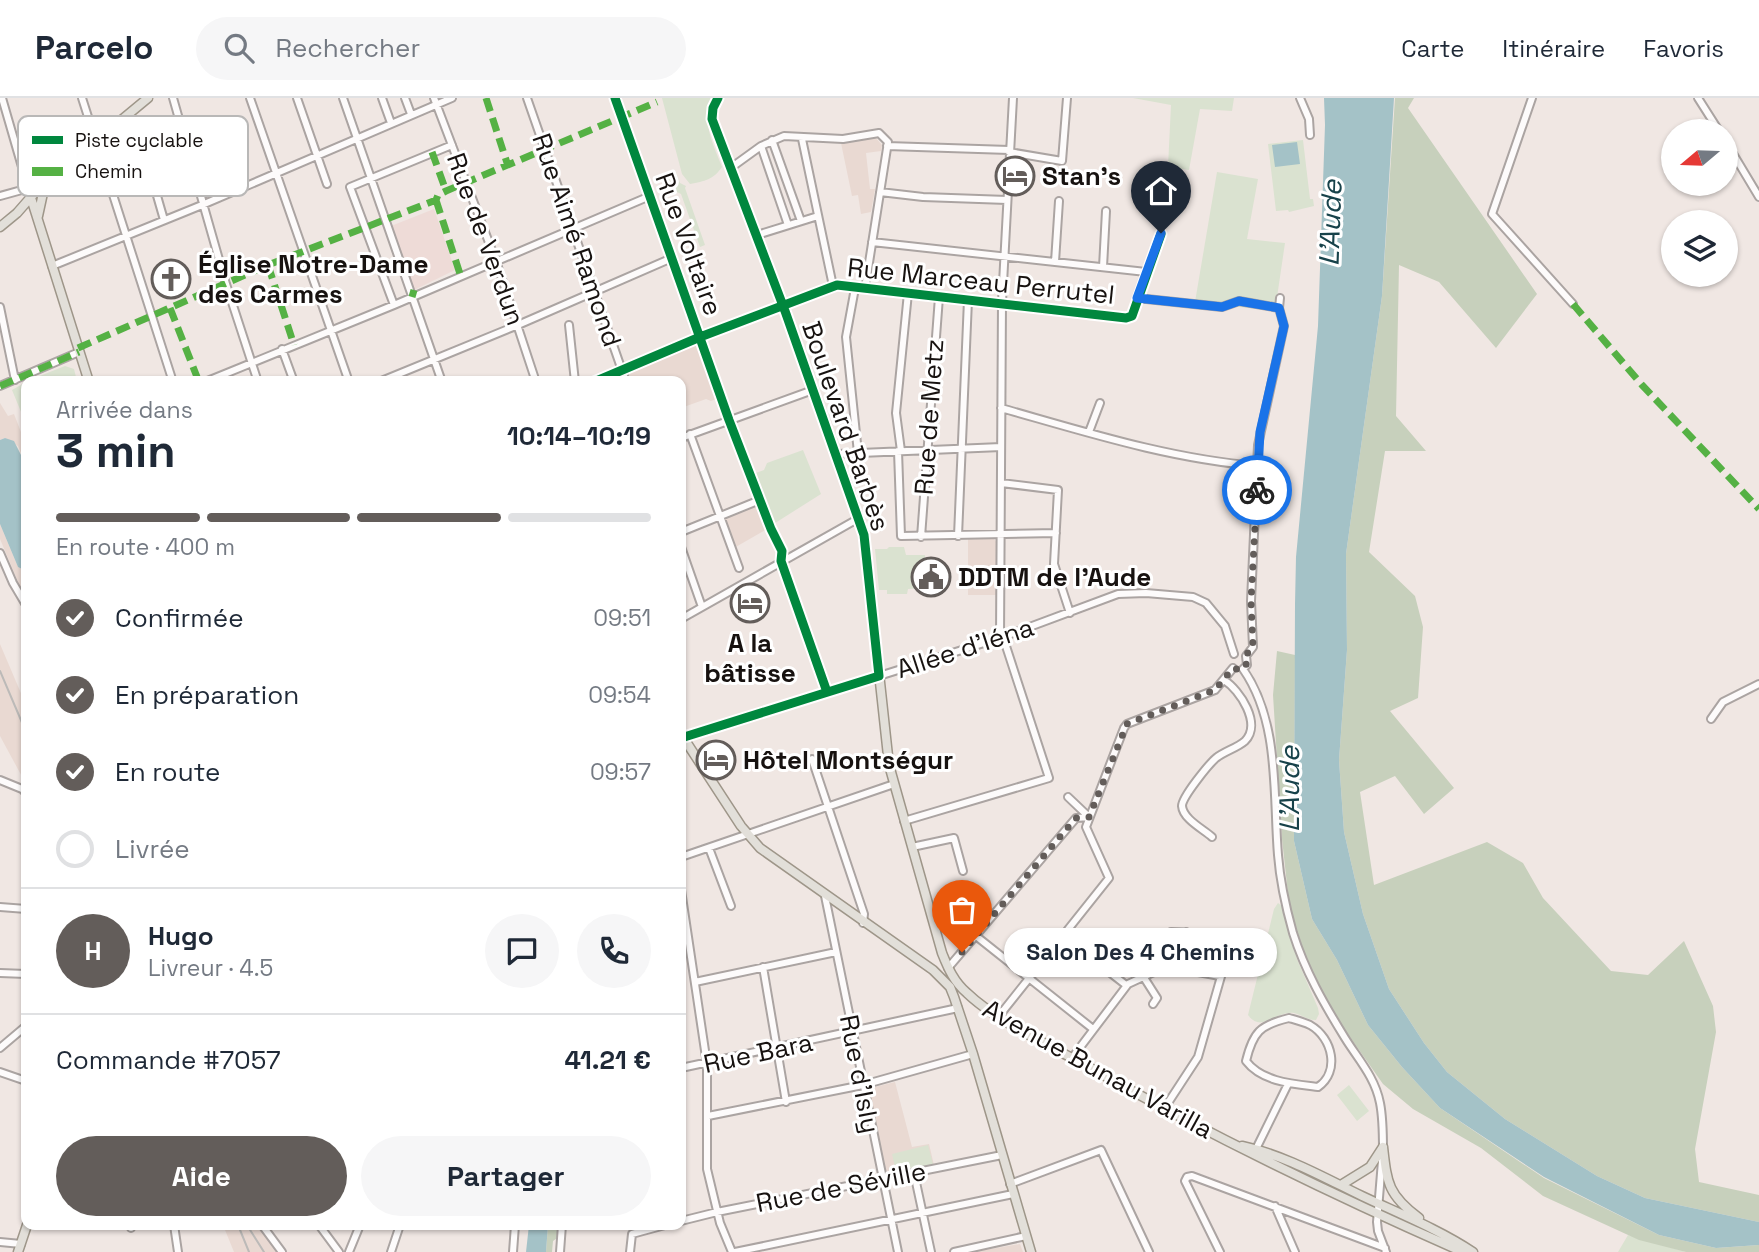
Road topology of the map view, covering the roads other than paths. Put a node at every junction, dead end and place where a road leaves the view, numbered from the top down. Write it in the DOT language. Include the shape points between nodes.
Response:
graph roads {
  1 [pos="2,98"];
  2 [pos="82,98"];
  3 [pos="148,98"];
  4 [pos="250,98"];
  5 [pos="297,98"];
  6 [pos="343,98"];
  7 [pos="382,98"];
  8 [pos="405,98"];
  9 [pos="452,98"];
  10 [pos="527,98"];
  11 [pos="615,98"];
  12 [pos="719,98"];
  13 [pos="1013,98"];
  14 [pos="1067,98"];
  15 [pos="1300,98"];
  16 [pos="1532,98"];
  17 [pos="1698,98"];
  18 [pos="435,101"];
  19 [pos="411,114"];
  20 [pos="88,116"];
  21 [pos="127,116"];
  22 [pos="1711,119"];
  23 [pos="391,123"];
  24 [pos="1310,135"];
  25 [pos="356,137"];
  26 [pos="802,139"];
  27 [pos="772,140"];
  28 [pos="888,144"];
  29 [pos="452,145"];
  30 [pos="761,146"];
  31 [pos="18,150"];
  32 [pos="1009,151"];
  33 [pos="317,155"];
  34 [pos="1738,162"];
  35 [pos="732,167"];
  36 [pos="276,172"];
  37 [pos="370,177"];
  38 [pos="248,184"];
  39 [pos="327,184"];
  40 [pos="18,191"];
  41 [pos="880,192"];
  42 [pos="0,196"];
  43 [pos="42,196"];
  44 [pos="114,196"];
  45 [pos="157,196"];
  46 [pos="200,196"];
  47 [pos="222,196"];
  48 [pos="650,196"];
  49 [pos="1759,197"];
  50 [pos="31,198"];
  51 [pos="1007,200"];
  52 [pos="1059,201"];
  53 [pos="202,205"];
  54 [pos="1106,211"];
  55 [pos="17,213"];
  56 [pos="818,216"];
  57 [pos="37,219"];
  58 [pos="164,220"];
  59 [pos="800,221"];
  60 [pos="788,225"];
  61 [pos="0,227"];
  62 [pos="574,229"];
  63 [pos="1161,233"];
  64 [pos="757,235"];
  65 [pos="127,236"];
  66 [pos="872,242"];
  67 [pos="1004,257"];
  68 [pos="672,258"];
  69 [pos="496,261"];
  70 [pos="1055,262"];
  71 [pos="52,266"];
  72 [pos="1103,267"];
  73 [pos="1146,272"];
  74 [pos="833,286"];
  75 [pos="855,288"];
  76 [pos="865,288"];
  77 [pos="594,290"];
  78 [pos="908,293"];
  79 [pos="412,297"];
  80 [pos="939,297"];
  81 [pos="1137,298"];
  82 [pos="1280,298"];
  83 [pos="968,300"];
  84 [pos="1002,302"];
  85 [pos="1573,304"];
  86 [pos="394,305"];
  87 [pos="783,305"];
  88 [pos="0,307"];
  89 [pos="1279,308"];
  90 [pos="518,325"];
  91 [pos="569,325"];
  92 [pos="331,331"];
  93 [pos="700,337"];
  94 [pos="282,349"];
  95 [pos="79,352"];
  96 [pos="434,359"];
  97 [pos="251,362"];
  98 [pos="622,369"];
  99 [pos="24,376"];
  100 [pos="87,376"];
  101 [pos="171,376"];
  102 [pos="219,376"];
  103 [pos="256,376"];
  104 [pos="292,376"];
  105 [pos="347,376"];
  106 [pos="393,376"];
  107 [pos="440,376"];
  108 [pos="534,376"];
  109 [pos="574,376"];
  110 [pos="607,376"];
  111 [pos="624,376"];
  112 [pos="21,377"];
  113 [pos="15,380"];
  114 [pos="0,386"];
  115 [pos="813,390"];
  116 [pos="1100,403"];
  117 [pos="1001,408"];
  118 [pos="729,420"];
  119 [pos="1089,432"];
  120 [pos="690,434"];
  121 [pos="686,436"];
  122 [pos="1001,447"];
  123 [pos="963,449"];
  124 [pos="927,450"];
  125 [pos="899,451"];
  126 [pos="859,453"];
  127 [pos="837,454"];
  128 [pos="1258,466"];
  129 [pos="1001,483"];
  130 [pos="760,500"];
  131 [pos="718,517"];
  132 [pos="860,522"];
  133 [pos="686,530"];
  134 [pos="1056,533"];
  135 [pos="1000,534"];
  136 [pos="958,536"];
  137 [pos="921,537"];
  138 [pos="0,552"];
  139 [pos="686,561"];
  140 [pos="781,561"];
  141 [pos="739,568"];
  142 [pos="21,597"];
  143 [pos="702,607"];
  144 [pos="1070,613"];
  145 [pos="686,616"];
  146 [pos="1001,637"];
  147 [pos="1234,654"];
  148 [pos="1245,656"];
  149 [pos="1233,668"];
  150 [pos="1243,669"];
  151 [pos="879,676"];
  152 [pos="1224,680"];
  153 [pos="1759,684"];
  154 [pos="827,692"];
  155 [pos="1711,719"];
  156 [pos="686,734"];
  157 [pos="686,744"];
  158 [pos="812,760"];
  159 [pos="0,780"];
  160 [pos="894,784"];
  161 [pos="21,789"];
  162 [pos="1068,797"];
  163 [pos="828,807"];
  164 [pos="1089,817"];
  165 [pos="904,821"];
  166 [pos="746,834"];
  167 [pos="1212,837"];
  168 [pos="912,847"];
  169 [pos="709,848"];
  170 [pos="686,855"];
  171 [pos="963,871"];
  172 [pos="825,895"];
  173 [pos="731,906"];
  174 [pos="0,907"];
  175 [pos="21,909"];
  176 [pos="686,923"];
  177 [pos="863,923"];
  178 [pos="1171,932"];
  179 [pos="1186,932"];
  180 [pos="976,936"];
  181 [pos="1063,936"];
  182 [pos="1130,939"];
  183 [pos="836,952"];
  184 [pos="947,965"];
  185 [pos="763,967"];
  186 [pos="933,970"];
  187 [pos="1108,970"];
  188 [pos="1186,970"];
  189 [pos="0,972"];
  190 [pos="21,974"];
  191 [pos="1143,976"];
  192 [pos="1220,976"];
  193 [pos="1028,979"];
  194 [pos="695,982"];
  195 [pos="1126,985"];
  196 [pos="962,992"];
  197 [pos="1153,1004"];
  198 [pos="958,1008"];
  199 [pos="999,1016"];
  200 [pos="1093,1029"];
  201 [pos="21,1030"];
  202 [pos="852,1032"];
  203 [pos="0,1048"];
  204 [pos="778,1049"];
  205 [pos="973,1054"];
  206 [pos="1072,1058"];
  207 [pos="707,1064"];
  208 [pos="686,1068"];
  209 [pos="0,1072"];
  210 [pos="21,1079"];
  211 [pos="1288,1084"];
  212 [pos="863,1085"];
  213 [pos="786,1102"];
  214 [pos="1164,1109"];
  215 [pos="708,1116"];
  216 [pos="1383,1146"];
  217 [pos="1254,1152"];
  218 [pos="1002,1155"];
  219 [pos="914,1173"];
  220 [pos="882,1179"];
  221 [pos="1010,1184"];
  222 [pos="1340,1185"];
  223 [pos="1013,1194"];
  224 [pos="1275,1206"];
  225 [pos="1379,1208"];
  226 [pos="717,1212"];
  227 [pos="923,1212"];
  228 [pos="891,1219"];
  229 [pos="686,1220"];
  230 [pos="1432,1228"];
  231 [pos="25,1230"];
  232 [pos="175,1230"];
  233 [pos="266,1230"];
  234 [pos="323,1230"];
  235 [pos="358,1230"];
  236 [pos="398,1230"];
  237 [pos="515,1230"];
  238 [pos="562,1230"];
  239 [pos="647,1230"];
  240 [pos="1026,1236"];
  241 [pos="0,1241"];
  242 [pos="20,1248"];
  243 [pos="1386,1250"];
  244 [pos="178,1252"];
  245 [pos="282,1252"];
  246 [pos="339,1252"];
  247 [pos="349,1252"];
  248 [pos="391,1252"];
  249 [pos="513,1252"];
  250 [pos="560,1252"];
  251 [pos="630,1252"];
  252 [pos="733,1252"];
  253 [pos="898,1252"];
  254 [pos="931,1252"];
  255 [pos="954,1252"];
  256 [pos="1031,1252"];
  257 [pos="1149,1252"];
  258 [pos="1220,1252"];
  259 [pos="1295,1252"];
  260 [pos="1462,1252"];
  261 [pos="1473,1252"];
  1 -- 31 [label="street"];
  2 -- 20 [label="street"];
  3 -- 21 [label="main road"];
  4 -- 36 [label="street"];
  5 -- 33 [label="street"];
  6 -- 25 [label="street"];
  7 -- 23 [label="street"];
  8 -- 19 [label="street"];
  9 -- 18 [label="street"];
  10 -- 62 [label="street, Rue Aimé Ramond"];
  11 -- 48 [label="street, Rue Voltaire"];
  12 -- 35 [label="main road, Boulevard Barbès" via="712,118"];
  13 -- 32 [label="street"];
  14 -- 32 [label="street" via="1062,161"];
  15 -- 24 [label="street"];
  16 -- 85 [label="street" via="1492,214"];
  17 -- 22 [label="street"];
  18 -- 19 [label="street"];
  18 -- 29 [label="street, Rue de Verdun"];
  19 -- 23 [label="street"];
  23 -- 25 [label="street"];
  25 -- 33 [label="street"];
  25 -- 37 [label="street"];
  26 -- 27 [label="street" via="784,136"];
  26 -- 28 [label="street" via="879,133"];
  26 -- 56 [label="street"];
  27 -- 30 [label="street"];
  27 -- 59 [label="street"];
  28 -- 32 [label="street"];
  28 -- 41 [label="street"];
  29 -- 37 [label="street"];
  29 -- 69 [label="street, Rue de Verdun"];
  30 -- 35 [label="street"];
  30 -- 60 [label="street"];
  32 -- 51 [label="street"];
  33 -- 36 [label="street"];
  33 -- 39 [label="street"];
  34 -- 49 [label="street"];
  35 -- 64 [label="main road, Boulevard Barbès"];
  36 -- 38 [label="street"];
  36 -- 92 [label="street"];
  37 -- 79 [label="street"];
  37 -- 86 [label="street" via="350,187"];
  40 -- 42 [label="street"];
  41 -- 51 [label="street"];
  41 -- 66 [label="street"];
  43 -- 57 [label="main road"];
  44 -- 65 [label="street"];
  45 -- 58 [label="street"];
  46 -- 53 [label="street"];
  47 -- 53 [label="street"];
  48 -- 62 [label="street"];
  48 -- 68 [label="street, Rue Voltaire"];
  50 -- 55 [label="main road"];
  50 -- 57 [label="main road"];
  51 -- 67 [label="street"];
  52 -- 70 [label="street"];
  53 -- 58 [label="street"];
  53 -- 97 [label="street"];
  54 -- 72 [label="street"];
  55 -- 57 [label="main road"];
  55 -- 61 [label="main road"];
  56 -- 59 [label="street"];
  56 -- 74 [label="street"];
  57 -- 71 [label="main road"];
  58 -- 65 [label="street"];
  59 -- 60 [label="street"];
  60 -- 64 [label="street"];
  62 -- 69 [label="street"];
  62 -- 77 [label="street, Rue Aimé Ramond"];
  63 -- 73 [label="street, Rue Marceau Perrutel"];
  64 -- 87 [label="main road, Boulevard Barbès"];
  65 -- 71 [label="street"];
  65 -- 101 [label="street"];
  66 -- 67 [label="street"];
  66 -- 76 [label="street"];
  67 -- 70 [label="street"];
  67 -- 84 [label="street"];
  68 -- 77 [label="street"];
  68 -- 93 [label="street, Rue Voltaire"];
  69 -- 79 [label="street"];
  69 -- 90 [label="street, Rue de Verdun"];
  70 -- 72 [label="street"];
  71 -- 95 [label="main road"];
  72 -- 73 [label="street"];
  73 -- 81 [label="street, Rue Marceau Perrutel"];
  74 -- 75 [label="street, Rue Marceau Perrutel"];
  74 -- 87 [label="street, Rue Marceau Perrutel"];
  75 -- 76 [label="street, Rue Marceau Perrutel"];
  75 -- 126 [label="street" via="846,337"];
  76 -- 78 [label="street, Rue Marceau Perrutel"];
  77 -- 90 [label="street"];
  77 -- 98 [label="street, Rue Aimé Ramond"];
  78 -- 80 [label="street, Rue Marceau Perrutel"];
  78 -- 125 [label="street" via="896,413"];
  79 -- 86 [label="street"];
  79 -- 96 [label="street"];
  80 -- 83 [label="street, Rue Marceau Perrutel"];
  80 -- 124 [label="street, Rue de Metz"];
  81 -- 84 [label="street, Rue Marceau Perrutel" via="1132,316 1126,318"];
  81 -- 89 [label="street" via="1222,307 1239,301"];
  82 -- 89 [label="street"];
  83 -- 84 [label="street, Rue Marceau Perrutel"];
  83 -- 123 [label="street"];
  84 -- 117 [label="street"];
  86 -- 92 [label="street"];
  87 -- 93 [label="street, Rue Marceau Perrutel"];
  87 -- 115 [label="main road, Boulevard Barbès"];
  88 -- 113 [label="street"];
  89 -- 128 [label="street" via="1284,326 1260,432"];
  90 -- 96 [label="street"];
  90 -- 108 [label="street, Rue de Verdun"];
  91 -- 109 [label="street"];
  92 -- 94 [label="street"];
  92 -- 105 [label="street"];
  93 -- 98 [label="street, Rue Marceau Perrutel"];
  93 -- 118 [label="street, Rue Voltaire"];
  94 -- 97 [label="street"];
  94 -- 104 [label="street"];
  95 -- 99 [label="street"];
  95 -- 100 [label="main road"];
  96 -- 106 [label="street"];
  96 -- 107 [label="street"];
  97 -- 102 [label="street"];
  97 -- 103 [label="street"];
  98 -- 110 [label="street, Rue Marceau Perrutel"];
  98 -- 111 [label="street, Rue Aimé Ramond"];
  112 -- 113 [label="street"];
  113 -- 114 [label="street"];
  115 -- 118 [label="street"];
  115 -- 127 [label="main road, Boulevard Barbès"];
  116 -- 119 [label="street"];
  117 -- 119 [label="street"];
  117 -- 122 [label="street"];
  118 -- 120 [label="street"];
  118 -- 130 [label="street, Rue Voltaire"];
  119 -- 128 [label="street" via="1193,458"];
  120 -- 121 [label="street"];
  120 -- 131 [label="street"];
  122 -- 123 [label="street"];
  122 -- 129 [label="street"];
  123 -- 124 [label="street"];
  123 -- 136 [label="street"];
  124 -- 125 [label="street"];
  124 -- 137 [label="street, Rue de Metz"];
  125 -- 126 [label="street"];
  125 -- 137 [label="street" via="901,536"];
  126 -- 127 [label="street"];
  127 -- 132 [label="main road, Boulevard Barbès"];
  128 -- 148 [label="street" via="1253,647"];
  129 -- 134 [label="street" via="1058,490"];
  129 -- 135 [label="street"];
  130 -- 131 [label="street"];
  130 -- 140 [label="street, Rue Voltaire" via="782,551"];
  131 -- 133 [label="street"];
  131 -- 141 [label="street"];
  132 -- 140 [label="street" via="854,521"];
  132 -- 151 [label="main road, Boulevard Barbès"];
  134 -- 135 [label="street"];
  134 -- 144 [label="street" via="1055,570"];
  135 -- 136 [label="street"];
  135 -- 146 [label="street"];
  136 -- 137 [label="street"];
  138 -- 142 [label="street"];
  139 -- 143 [label="street"];
  140 -- 143 [label="street"];
  140 -- 154 [label="street, Rue Voltaire"];
  143 -- 145 [label="street"];
  144 -- 146 [label="street, Allée d'Iéna"];
  144 -- 147 [label="street, Allée d'Iéna" via="1118,594 1194,597 1216,612"];
  146 -- 151 [label="street, Allée d'Iéna"];
  146 -- 165 [label="street" via="1049,778"];
  147 -- 148 [label="street"];
  147 -- 149 [label="street"];
  148 -- 150 [label="street"];
  149 -- 150 [label="street"];
  149 -- 152 [label="street"];
  150 -- 216 [label="street" via="1264,715 1272,757 1278,858 1294,935 1318,995 1372,1081 1380,1102"];
  151 -- 154 [label="main road, Allée d'Iéna"];
  151 -- 160 [label="main road, Boulevard Barbès"];
  152 -- 164 [label="street" via="1215,690 1127,724"];
  152 -- 167 [label="street" via="1246,704 1251,730 1245,741 1216,758 1182,806 1185,815"];
  153 -- 155 [label="street" via="1723,702"];
  154 -- 156 [label="main road, Allée d'Iéna"];
  157 -- 166 [label="main road, Avenue Bunau Varilla"];
  158 -- 163 [label="street"];
  159 -- 161 [label="street"];
  160 -- 163 [label="street"];
  160 -- 165 [label="main road, Boulevard Barbès"];
  162 -- 164 [label="street"];
  163 -- 166 [label="street"];
  163 -- 177 [label="street" via="864,914"];
  164 -- 180 [label="street" via="1076,818"];
  164 -- 181 [label="street" via="1086,827 1109,878"];
  165 -- 168 [label="main road, Boulevard Barbès"];
  166 -- 169 [label="street"];
  166 -- 172 [label="main road, Avenue Bunau Varilla"];
  168 -- 171 [label="street" via="954,838"];
  168 -- 184 [label="main road, Boulevard Barbès"];
  169 -- 170 [label="street"];
  169 -- 173 [label="street"];
  172 -- 177 [label="main road, Avenue Bunau Varilla"];
  172 -- 183 [label="street, Rue d'Isly"];
  174 -- 175 [label="street"];
  176 -- 194 [label="street"];
  177 -- 186 [label="main road, Avenue Bunau Varilla"];
  178 -- 179 [label="street"];
  179 -- 188 [label="street"];
  179 -- 192 [label="street" via="1232,938"];
  180 -- 184 [label="street"];
  180 -- 193 [label="street"];
  181 -- 187 [label="street"];
  181 -- 193 [label="street"];
  182 -- 187 [label="street"];
  183 -- 185 [label="street"];
  183 -- 202 [label="street, Rue d'Isly"];
  184 -- 186 [label="main road"];
  184 -- 196 [label="main road, Boulevard Barbès"];
  185 -- 194 [label="street"];
  185 -- 204 [label="street"];
  186 -- 196 [label="main road, Avenue Bunau Varilla"];
  187 -- 195 [label="street"];
  188 -- 191 [label="street"];
  188 -- 192 [label="street"];
  189 -- 190 [label="street"];
  191 -- 195 [label="street"];
  191 -- 197 [label="street" via="1155,992"];
  192 -- 214 [label="street" via="1198,1057"];
  193 -- 199 [label="street"];
  193 -- 200 [label="street"];
  194 -- 207 [label="street"];
  195 -- 200 [label="street"];
  196 -- 198 [label="main road"];
  196 -- 198 [label="main road, Avenue Bunau Varilla"];
  196 -- 199 [label="main road, Avenue Bunau Varilla"];
  198 -- 202 [label="street, Rue Bara"];
  198 -- 205 [label="main road, Avenue Bunau Varilla"];
  199 -- 206 [label="main road, Avenue Bunau Varilla"];
  200 -- 206 [label="street"];
  201 -- 203 [label="street"];
  202 -- 204 [label="street, Rue Bara"];
  202 -- 212 [label="street, Rue d'Isly"];
  204 -- 207 [label="street, Rue Bara"];
  204 -- 213 [label="street"];
  205 -- 212 [label="street"];
  205 -- 218 [label="main road, Avenue Bunau Varilla"];
  206 -- 214 [label="main road, Avenue Bunau Varilla"];
  207 -- 208 [label="street, Rue Bara"];
  207 -- 215 [label="street"];
  209 -- 210 [label="street"];
  211 -- 211 [label="street" via="1318,1087 1333,1066 1319,1031 1289,1018 1257,1031 1246,1061 1254,1072"];
  211 -- 217 [label="street"];
  212 -- 213 [label="street"];
  212 -- 220 [label="street, Rue d'Isly"];
  213 -- 215 [label="street"];
  214 -- 217 [label="main road, Avenue Bunau Varilla"];
  215 -- 226 [label="street" via="707,1169"];
  216 -- 222 [label="main road" via="1370,1167"];
  216 -- 225 [label="street"];
  216 -- 230 [label="main road" via="1387,1181 1394,1194"];
  217 -- 222 [label="main road, Avenue Bunau Varilla"];
  217 -- 225 [label="main road, Avenue Bunau Varilla"];
  218 -- 219 [label="street, Rue de Séville"];
  218 -- 221 [label="main road, Avenue Bunau Varilla"];
  219 -- 220 [label="street, Rue de Séville"];
  219 -- 227 [label="street"];
  220 -- 226 [label="street, Rue de Séville"];
  220 -- 228 [label="street, Rue d'Isly"];
  221 -- 223 [label="main road, Avenue Bunau Varilla"];
  221 -- 257 [label="street" via="1101,1150"];
  222 -- 225 [label="main road, Avenue Bunau Varilla"];
  223 -- 227 [label="street"];
  223 -- 240 [label="main road, Avenue Bunau Varilla"];
  224 -- 243 [label="street"];
  224 -- 258 [label="street" via="1187,1177"];
  224 -- 259 [label="street"];
  225 -- 230 [label="main road, Avenue Bunau Varilla"];
  225 -- 243 [label="street" via="1378,1231"];
  225 -- 260 [label="main road, Avenue Bunau Varilla"];
  226 -- 229 [label="street, Rue de Séville"];
  226 -- 252 [label="street"];
  227 -- 228 [label="street"];
  227 -- 254 [label="street"];
  228 -- 252 [label="street"];
  228 -- 253 [label="street, Rue d'Isly"];
  230 -- 261 [label="main road, Avenue Bunau Varilla"];
  231 -- 242 [label="main road"];
  232 -- 244 [label="street"];
  233 -- 245 [label="street"];
  234 -- 246 [label="street"];
  235 -- 247 [label="street"];
  236 -- 248 [label="street"];
  237 -- 249 [label="street"];
  238 -- 250 [label="street"];
  239 -- 251 [label="street" via="632,1234"];
  240 -- 255 [label="street"];
  240 -- 256 [label="main road, Avenue Bunau Varilla"];
  241 -- 242 [label="street"];
}
